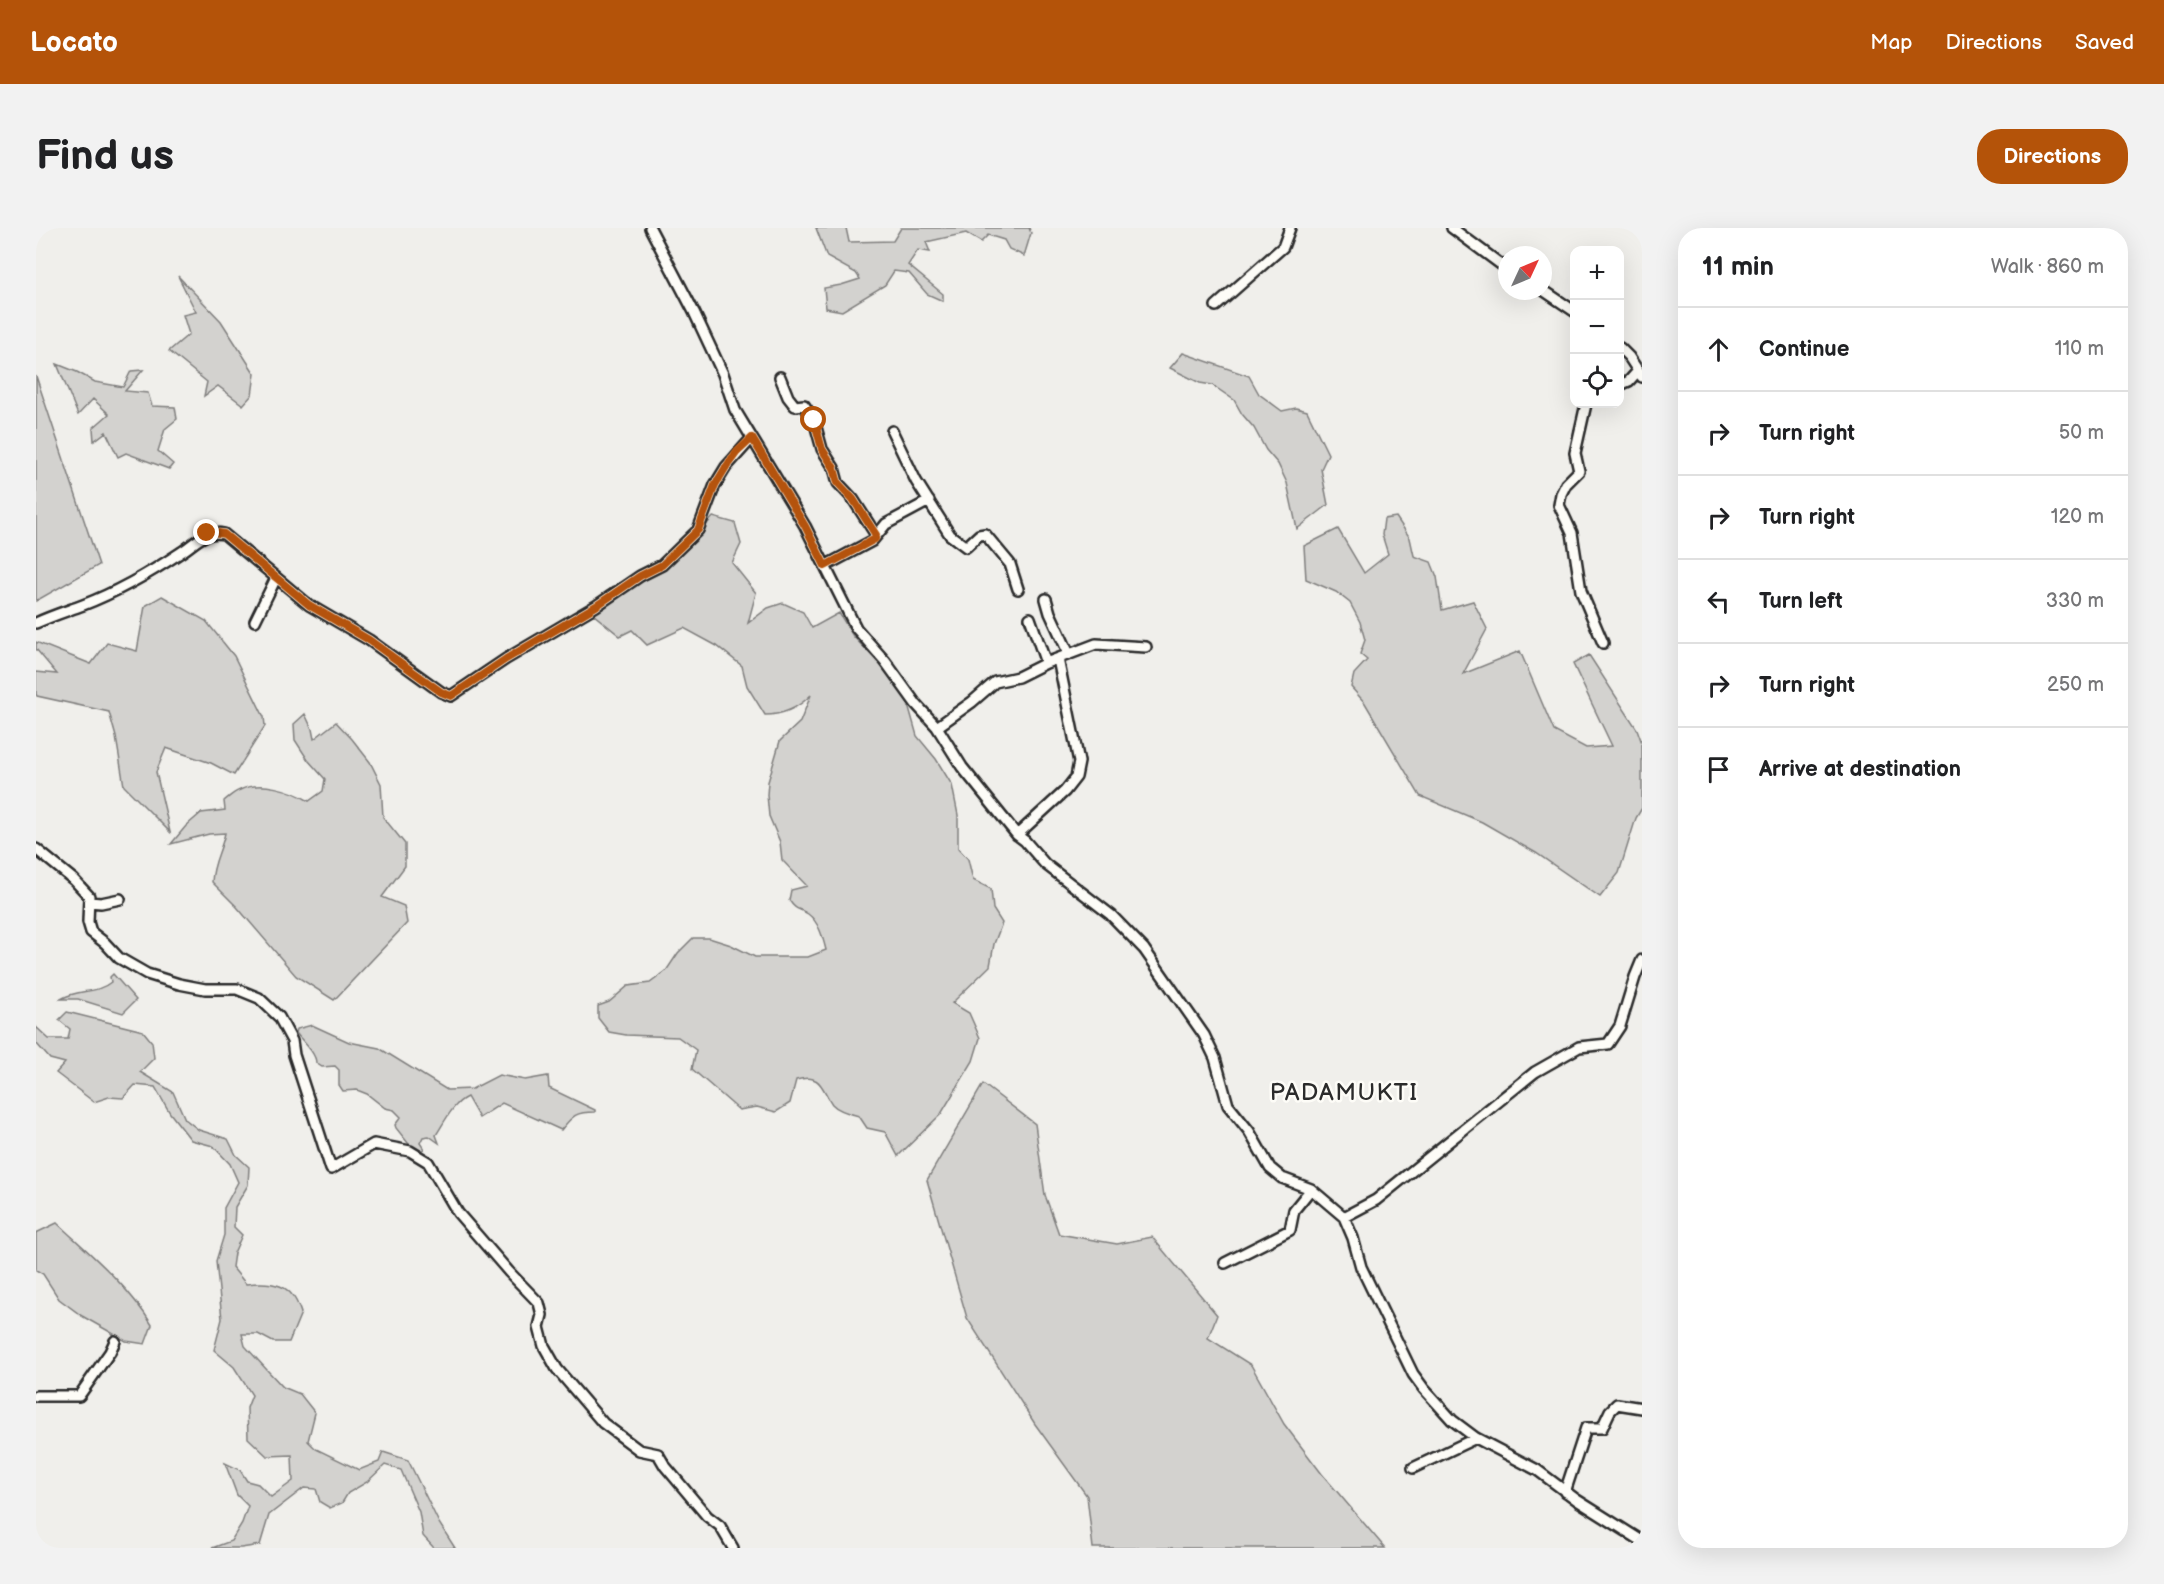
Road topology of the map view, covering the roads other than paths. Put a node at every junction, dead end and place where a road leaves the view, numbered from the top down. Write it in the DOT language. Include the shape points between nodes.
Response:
graph roads {
  1 [pos="650,228"];
  2 [pos="1290,228"];
  3 [pos="1452,228"];
  4 [pos="1498,261"];
  5 [pos="1552,296"];
  6 [pos="1216,306"];
  7 [pos="1570,308"];
  8 [pos="1624,352"];
  9 [pos="1640,374"];
  10 [pos="780,377"];
  11 [pos="1624,383"];
  12 [pos="1585,408"];
  13 [pos="891,431"];
  14 [pos="752,438"];
  15 [pos="929,501"];
  16 [pos="876,535"];
  17 [pos="825,566"];
  18 [pos="276,579"];
  19 [pos="1018,589"];
  20 [pos="1046,599"];
  21 [pos="1030,618"];
  22 [pos="255,621"];
  23 [pos="36,623"];
  24 [pos="1603,643"];
  25 [pos="1146,647"];
  26 [pos="1069,654"];
  27 [pos="1058,659"];
  28 [pos="1046,663"];
  29 [pos="937,727"];
  30 [pos="1017,835"];
  31 [pos="36,849"];
  32 [pos="120,899"];
  33 [pos="89,902"];
  34 [pos="1642,960"];
  35 [pos="1311,1189"];
  36 [pos="1344,1217"];
  37 [pos="1225,1263"];
  38 [pos="115,1341"];
  39 [pos="36,1396"];
  40 [pos="1642,1408"];
  41 [pos="1476,1438"];
  42 [pos="1413,1468"];
  43 [pos="1565,1492"];
  44 [pos="1642,1541"];
  45 [pos="733,1548"];
  1 -- 14 [label="street" via="723,374 735,410"];
  2 -- 6 [label="street" via="1283,248"];
  3 -- 4 [label="street"];
  5 -- 7 [label="street"];
  8 -- 9 [label="street"];
  9 -- 11 [label="street"];
  10 -- 16 [label="street" via="789,399 795,406 804,405 813,417 838,483"];
  12 -- 24 [label="street" via="1575,453 1579,471 1566,484 1559,505 1572,533 1581,591"];
  13 -- 15 [label="street"];
  14 -- 17 [label="street"];
  14 -- 18 [label="street" via="737,452 715,485 698,530 662,565 451,696 309,605"];
  15 -- 16 [label="street" via="886,525"];
  15 -- 19 [label="street" via="950,535 963,546 986,534 1010,564"];
  16 -- 17 [label="street" via="872,541"];
  17 -- 29 [label="street" via="856,628"];
  18 -- 22 [label="street"];
  18 -- 23 [label="street" via="224,534 214,532 198,538 131,583"];
  20 -- 26 [label="street"];
  21 -- 28 [label="street"];
  25 -- 26 [label="street" via="1098,644"];
  26 -- 27 [label="street"];
  27 -- 28 [label="street"];
  27 -- 30 [label="street" via="1079,762 1076,777"];
  28 -- 29 [label="street" via="1018,677 995,682"];
  29 -- 30 [label="street" via="962,767"];
  30 -- 35 [label="street" via="1045,864 1111,915 1144,948 1204,1035 1228,1105 1249,1131 1270,1168 1282,1178"];
  31 -- 33 [label="street" via="82,888"];
  32 -- 33 [label="street"];
  33 -- 45 [label="street" via="91,932 130,966 191,987 237,989 259,998 279,1017 292,1041 332,1169 374,1144 410,1151 428,1162 458,1213 539,1303 544,1346 557,1369 603,1423 639,1450 658,1454 707,1516 720,1526"];
  34 -- 36 [label="street" via="1620,1026 1608,1044 1579,1047 1535,1072 1376,1200"];
  35 -- 36 [label="street"];
  35 -- 37 [label="street" via="1294,1210 1290,1230"];
  36 -- 41 [label="street" via="1360,1267 1413,1374 1444,1414"];
  38 -- 39 [label="street" via="79,1396"];
  40 -- 43 [label="street" via="1617,1404 1602,1428 1586,1428"];
  41 -- 42 [label="street"];
  41 -- 43 [label="street" via="1528,1465"];
  43 -- 44 [label="street"];
}
